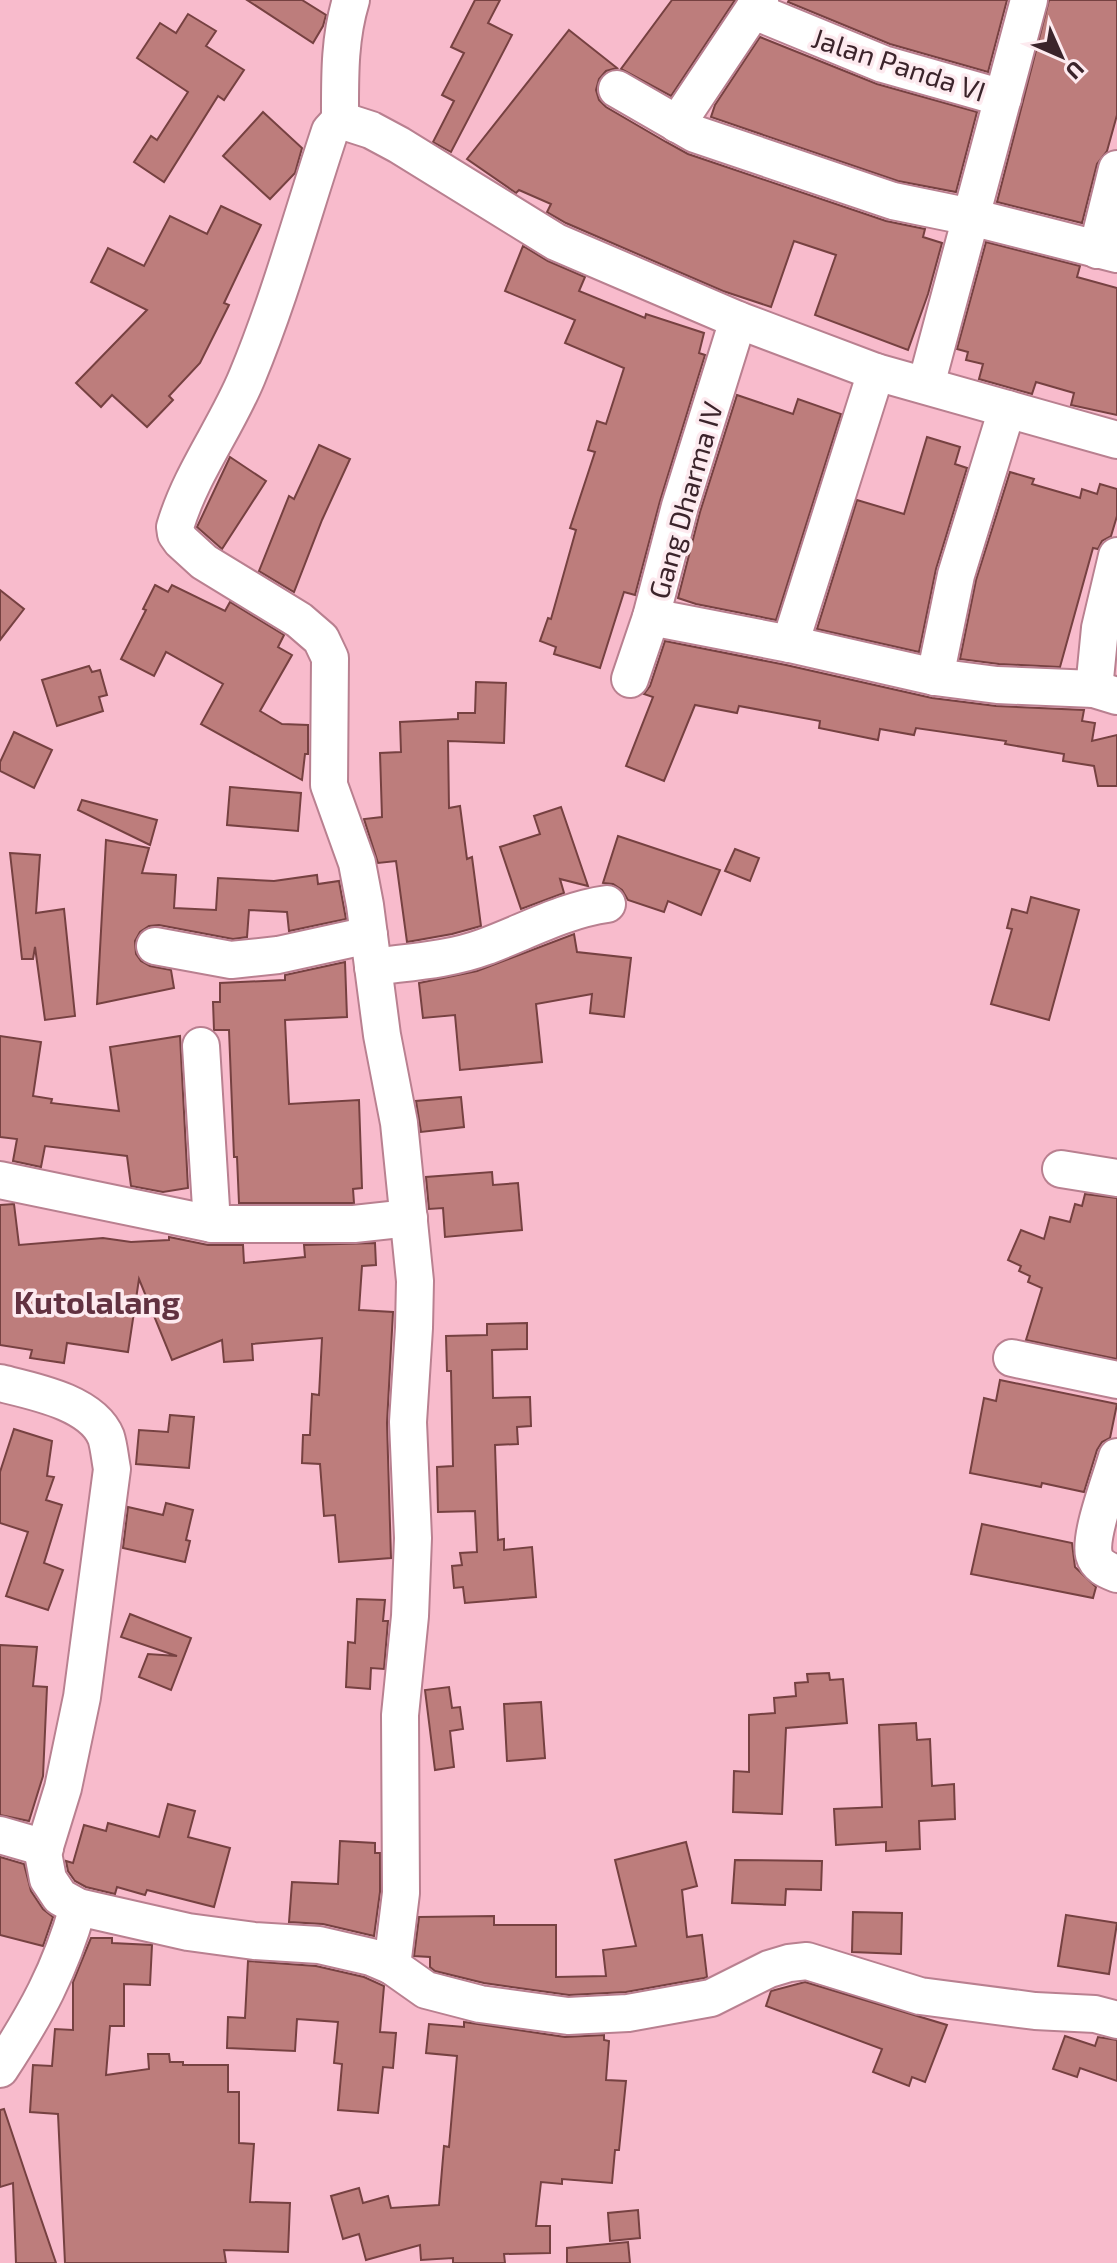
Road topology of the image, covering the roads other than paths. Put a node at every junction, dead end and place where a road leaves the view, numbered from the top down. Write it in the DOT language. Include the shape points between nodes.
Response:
graph roads {
  1 [pos="351,0"];
  2 [pos="1029,0"];
  3 [pos="757,4"];
  4 [pos="617,89"];
  5 [pos="1003,98"];
  6 [pos="340,120"];
  7 [pos="677,124"];
  8 [pos="1117,169"];
  9 [pos="971,217"];
  10 [pos="1107,252"];
  11 [pos="738,320"];
  12 [pos="876,372"];
  13 [pos="926,385"];
  14 [pos="1007,409"];
  15 [pos="1117,440"];
  16 [pos="1117,556"];
  17 [pos="651,617"];
  18 [pos="790,644"];
  19 [pos="935,677"];
  20 [pos="630,679"];
  21 [pos="1105,693"];
  22 [pos="607,904"];
  23 [pos="155,946"];
  24 [pos="371,951"];
  25 [pos="201,1046"];
  26 [pos="1061,1169"];
  27 [pos="1117,1178"];
  28 [pos="0,1180"];
  29 [pos="409,1218"];
  30 [pos="212,1224"];
  31 [pos="1012,1358"];
  32 [pos="1117,1380"];
  33 [pos="0,1383"];
  34 [pos="1117,1457"];
  35 [pos="1117,1574"];
  36 [pos="0,1835"];
  37 [pos="45,1848"];
  38 [pos="78,1907"];
  39 [pos="392,1966"];
  40 [pos="1117,2020"];
  41 [pos="0,2069"];
  1 -- 6 [label="street" via="340,67"];
  2 -- 5 [label="street"];
  3 -- 5 [label="street, Jalan Panda VI" via="759,13 883,64"];
  3 -- 7 [label="street"];
  4 -- 7 [label="street"];
  5 -- 9 [label="street"];
  6 -- 11 [label="street" via="399,145 556,242"];
  6 -- 24 [label="street" via="330,131 272,315 245,382 179,513 176,534 204,562 299,620 321,639 330,658 329,785 357,863"];
  7 -- 9 [label="street" via="893,201"];
  8 -- 10 [label="street"];
  9 -- 10 [label="street"];
  9 -- 13 [label="street"];
  11 -- 12 [label="street"];
  11 -- 17 [label="street, Gang Dharma IV"];
  12 -- 13 [label="street"];
  12 -- 18 [label="street"];
  13 -- 14 [label="street"];
  14 -- 15 [label="street"];
  14 -- 19 [label="street" via="956,575"];
  16 -- 21 [label="street" via="1100,628"];
  17 -- 18 [label="street"];
  17 -- 20 [label="street, Gang Dharma IV"];
  18 -- 19 [label="street"];
  19 -- 21 [label="street"];
  22 -- 24 [label="street" via="582,907 481,948 436,958"];
  23 -- 24 [label="street" via="231,960"];
  24 -- 29 [label="street"];
  25 -- 30 [label="street"];
  26 -- 27 [label="street"];
  28 -- 30 [label="street"];
  29 -- 30 [label="street" via="354,1224"];
  29 -- 39 [label="street" via="415,1281 408,1422 413,1538 400,1715 401,1893"];
  31 -- 32 [label="street"];
  33 -- 37 [label="street" via="66,1402 94,1419 106,1437 112,1469 82,1697"];
  34 -- 35 [label="street" via="1093,1541 1098,1564"];
  36 -- 37 [label="street"];
  37 -- 38 [label="street" via="48,1879 60,1897"];
  38 -- 39 [label="street" via="188,1932 319,1945"];
  38 -- 41 [label="street" via="43,2002"];
  39 -- 40 [label="street" via="426,1990 480,2004 568,2016 628,2013 711,1998 769,1969 807,1961 920,1996"];
}
